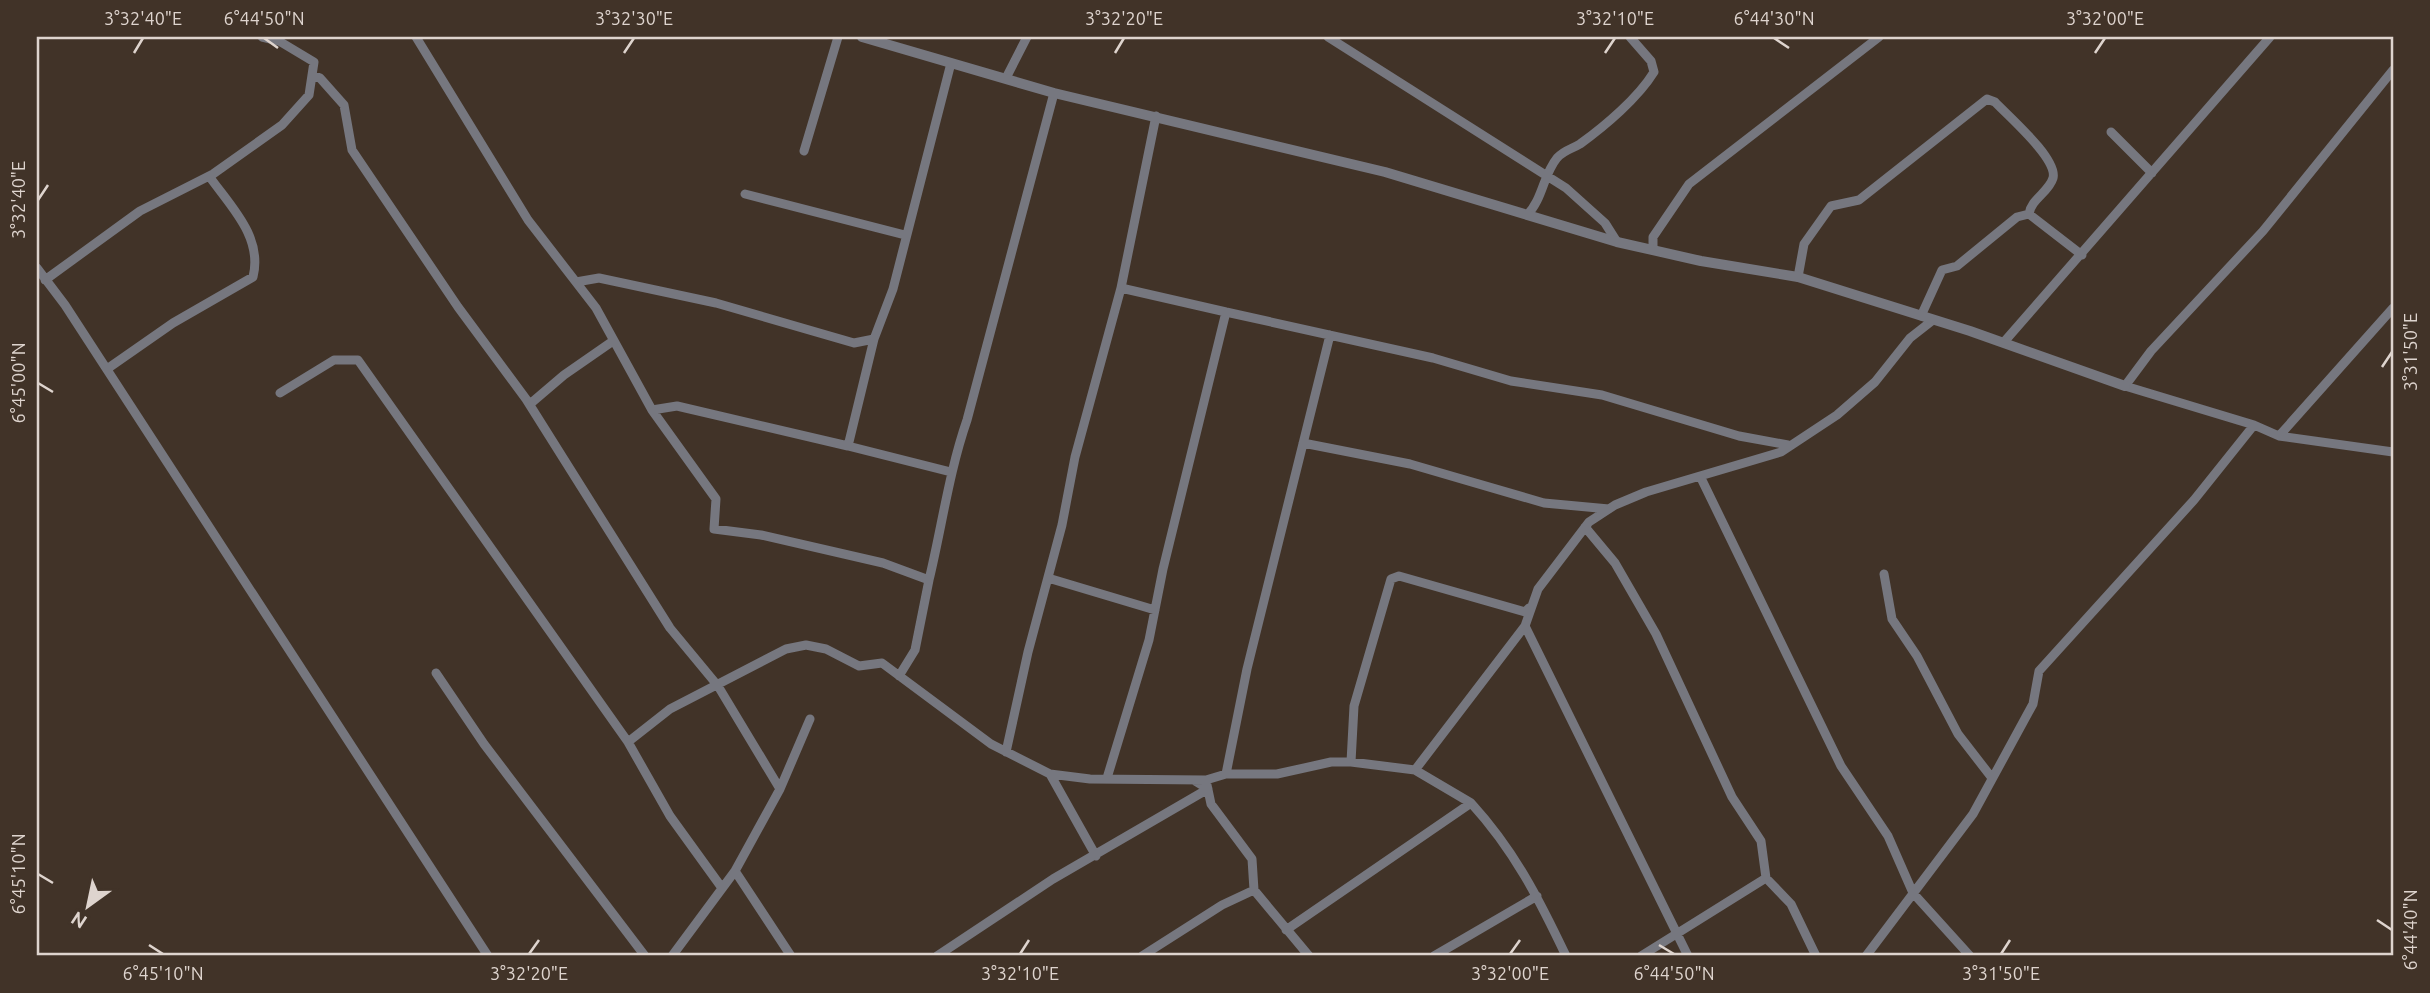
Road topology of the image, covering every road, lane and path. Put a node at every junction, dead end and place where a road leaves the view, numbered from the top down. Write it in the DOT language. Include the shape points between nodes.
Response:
graph roads {
  1 [pos="262,37"];
  2 [pos="416,37"];
  3 [pos="838,37"];
  4 [pos="862,37"];
  5 [pos="1027,37"];
  6 [pos="1328,37"];
  7 [pos="1630,37"];
  8 [pos="1879,37"];
  9 [pos="2270,37"];
  10 [pos="951,63"];
  11 [pos="2393,70"];
  12 [pos="312,75"];
  13 [pos="1006,78"];
  14 [pos="1054,93"];
  15 [pos="1156,116"];
  16 [pos="2111,132"];
  17 [pos="804,150"];
  18 [pos="2152,173"];
  19 [pos="209,176"];
  20 [pos="1547,176"];
  21 [pos="746,194"];
  22 [pos="2029,214"];
  23 [pos="1527,215"];
  24 [pos="905,235"];
  25 [pos="1617,242"];
  26 [pos="1653,250"];
  27 [pos="2082,255"];
  28 [pos="37,268"];
  29 [pos="1798,278"];
  30 [pos="46,279"];
  31 [pos="576,282"];
  32 [pos="1121,288"];
  33 [pos="2393,307"];
  34 [pos="1226,312"];
  35 [pos="1927,318"];
  36 [pos="1330,335"];
  37 [pos="874,340"];
  38 [pos="613,341"];
  39 [pos="2004,342"];
  40 [pos="107,369"];
  41 [pos="2125,386"];
  42 [pos="280,393"];
  43 [pos="530,404"];
  44 [pos="652,410"];
  45 [pos="2254,425"];
  46 [pos="2279,436"];
  47 [pos="1303,443"];
  48 [pos="1788,444"];
  49 [pos="848,446"];
  50 [pos="2393,452"];
  51 [pos="951,472"];
  52 [pos="1700,477"];
  53 [pos="1608,509"];
  54 [pos="1585,527"];
  55 [pos="1884,574"];
  56 [pos="1048,578"];
  57 [pos="929,580"];
  58 [pos="1529,608"];
  59 [pos="1155,610"];
  60 [pos="1525,625"];
  61 [pos="436,673"];
  62 [pos="899,676"];
  63 [pos="718,686"];
  64 [pos="810,719"];
  65 [pos="628,742"];
  66 [pos="1006,752"];
  67 [pos="1351,762"];
  68 [pos="1415,770"];
  69 [pos="1050,774"];
  70 [pos="1226,774"];
  71 [pos="1107,778"];
  72 [pos="1992,778"];
  73 [pos="1207,784"];
  74 [pos="780,789"];
  75 [pos="1471,803"];
  76 [pos="1096,856"];
  77 [pos="735,871"];
  78 [pos="1766,878"];
  79 [pos="722,888"];
  80 [pos="1254,890"];
  81 [pos="1913,893"];
  82 [pos="1537,896"];
  83 [pos="1286,930"];
  84 [pos="1675,932"];
  85 [pos="1158,952"];
  86 [pos="488,956"];
  87 [pos="645,956"];
  88 [pos="672,956"];
  89 [pos="791,956"];
  90 [pos="937,956"];
  91 [pos="1142,956"];
  92 [pos="1309,956"];
  93 [pos="1434,956"];
  94 [pos="1566,956"];
  95 [pos="1640,956"];
  96 [pos="1688,956"];
  97 [pos="1816,956"];
  98 [pos="1866,956"];
  99 [pos="1969,956"];
  1 -- 12 [label="street" via="279,41 314,62"];
  2 -- 31 [label="street" via="528,220"];
  3 -- 17 [label="street"];
  4 -- 10 [label="street"];
  5 -- 13 [label="street"];
  6 -- 20 [label="street"];
  7 -- 20 [label="street" via="1651,61 1654,72 1579,145 1564,151"];
  8 -- 26 [label="street" via="1689,184 1653,237"];
  9 -- 18 [label="street"];
  10 -- 13 [label="street"];
  10 -- 24 [label="street"];
  11 -- 41 [label="street" via="2263,231 2151,351"];
  12 -- 19 [label="street" via="309,95 282,125"];
  12 -- 43 [label="street" via="344,106 352,150"];
  13 -- 14 [label="street"];
  14 -- 15 [label="street"];
  14 -- 51 [label="street"];
  15 -- 23 [label="street" via="1385,172"];
  15 -- 32 [label="street"];
  16 -- 18 [label="street"];
  18 -- 27 [label="street"];
  19 -- 30 [label="street" via="141,211"];
  19 -- 40 [label="street" via="252,237 257,259 253,277 173,323"];
  20 -- 23 [label="street" via="1540,198"];
  20 -- 25 [label="street" via="1605,223"];
  21 -- 24 [label="street"];
  22 -- 27 [label="street"];
  22 -- 29 [label="street" via="2053,180 2053,172 2039,144 1987,99 1859,200 1831,206 1804,244"];
  22 -- 35 [label="street" via="2017,217 1957,265 1942,270"];
  23 -- 25 [label="street"];
  24 -- 37 [label="street" via="893,289"];
  25 -- 26 [label="street"];
  26 -- 29 [label="street"];
  27 -- 39 [label="street"];
  28 -- 30 [label="street"];
  29 -- 35 [label="street"];
  30 -- 40 [label="street"];
  31 -- 37 [label="street" via="599,278 716,303 854,343"];
  31 -- 38 [label="street"];
  32 -- 34 [label="street"];
  32 -- 56 [label="street"];
  33 -- 46 [label="street"];
  34 -- 36 [label="street"];
  34 -- 59 [label="street"];
  35 -- 39 [label="street"];
  35 -- 48 [label="street" via="1875,382 1837,415"];
  36 -- 47 [label="street"];
  36 -- 48 [label="street" via="1511,381 1602,395 1739,436"];
  37 -- 49 [label="street"];
  38 -- 43 [label="street"];
  38 -- 44 [label="street"];
  39 -- 41 [label="street"];
  40 -- 86 [label="street"];
  41 -- 45 [label="street"];
  42 -- 65 [label="street" via="334,360 358,360"];
  43 -- 63 [label="street" via="670,628"];
  44 -- 49 [label="street" via="677,406"];
  44 -- 57 [label="street" via="716,499 714,529 883,563"];
  45 -- 46 [label="street"];
  45 -- 72 [label="street" via="2039,671 2033,704"];
  46 -- 50 [label="street"];
  47 -- 53 [label="street" via="1410,464 1544,503"];
  47 -- 70 [label="street" via="1247,668"];
  48 -- 52 [label="street" via="1781,452"];
  49 -- 51 [label="street"];
  51 -- 57 [label="street"];
  52 -- 53 [label="street" via="1646,492"];
  52 -- 81 [label="street" via="1841,766 1888,836"];
  53 -- 54 [label="street"];
  54 -- 58 [label="street"];
  54 -- 78 [label="street" via="1615,562 1657,634 1732,797 1761,841"];
  55 -- 72 [label="street" via="1892,619 1958,734"];
  56 -- 59 [label="street"];
  56 -- 66 [label="street"];
  57 -- 62 [label="street" via="915,650"];
  58 -- 60 [label="street"];
  58 -- 67 [label="street" via="1525,612 1399,576 1391,579 1354,706"];
  59 -- 71 [label="street"];
  60 -- 68 [label="street"];
  60 -- 84 [label="street"];
  61 -- 87 [label="street" via="484,744"];
  62 -- 63 [label="street" via="882,663 859,666 806,645 764,659"];
  62 -- 66 [label="street"];
  63 -- 65 [label="street" via="670,709"];
  63 -- 74 [label="street"];
  64 -- 74 [label="street"];
  65 -- 79 [label="street" via="670,816"];
  66 -- 69 [label="street"];
  67 -- 68 [label="street"];
  67 -- 70 [label="street" via="1277,774"];
  68 -- 75 [label="street"];
  69 -- 71 [label="street"];
  69 -- 76 [label="street"];
  70 -- 73 [label="street"];
  71 -- 73 [label="street" via="1192,779"];
  72 -- 81 [label="street" via="1973,814"];
  73 -- 76 [label="street"];
  73 -- 80 [label="street" via="1211,804 1252,859"];
  74 -- 77 [label="street"];
  75 -- 82 [label="street" via="1502,838"];
  75 -- 83 [label="street"];
  76 -- 90 [label="street"];
  77 -- 79 [label="street"];
  77 -- 89 [label="street"];
  78 -- 84 [label="street"];
  78 -- 97 [label="street" via="1791,904"];
  79 -- 88 [label="street"];
  80 -- 83 [label="street"];
  80 -- 85 [label="street" via="1222,905"];
  81 -- 98 [label="street"];
  81 -- 99 [label="street"];
  82 -- 93 [label="street"];
  82 -- 94 [label="street"];
  83 -- 92 [label="street"];
  84 -- 95 [label="street"];
  84 -- 96 [label="street"];
  85 -- 91 [label="street"];
}
